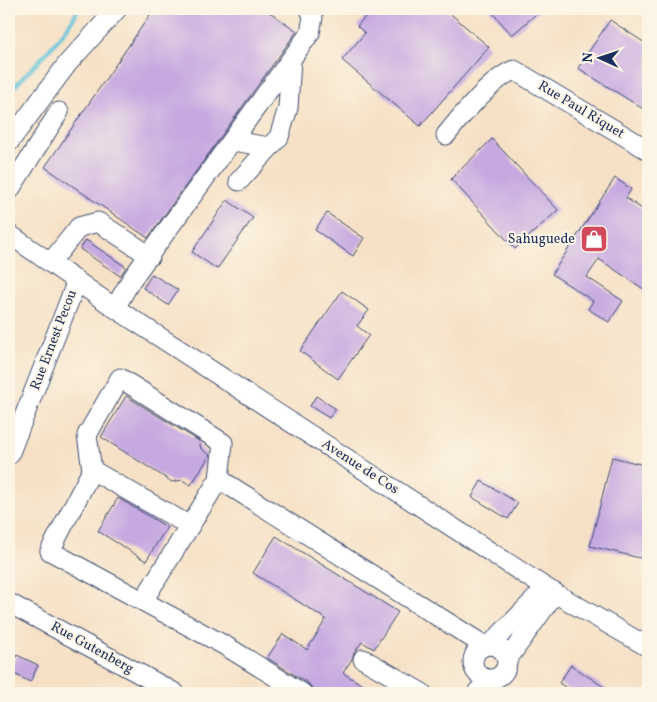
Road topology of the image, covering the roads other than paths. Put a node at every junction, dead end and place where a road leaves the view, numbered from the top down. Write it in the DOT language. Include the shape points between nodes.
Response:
graph roads {
  1 [pos="117,9"];
  2 [pos="310,9"];
  3 [pos="291,60"];
  4 [pos="259,104"];
  5 [pos="288,108"];
  6 [pos="59,112"];
  7 [pos="446,135"];
  8 [pos="232,141"];
  9 [pos="9,142"];
  10 [pos="270,147"];
  11 [pos="648,150"];
  12 [pos="239,181"];
  13 [pos="9,191"];
  14 [pos="9,234"];
  15 [pos="150,256"];
  16 [pos="51,262"];
  17 [pos="77,281"];
  18 [pos="115,308"];
  19 [pos="9,455"];
  20 [pos="92,470"];
  21 [pos="220,479"];
  22 [pos="190,526"];
  23 [pos="551,591"];
  24 [pos="143,601"];
  25 [pos="9,603"];
  26 [pos="488,645"];
  27 [pos="648,648"];
  28 [pos="363,659"];
  29 [pos="507,660"];
  30 [pos="480,689"];
  31 [pos="175,693"];
  32 [pos="302,693"];
  33 [pos="422,693"];
  1 -- 9 [label="street" via="68,63"];
  2 -- 3 [label="street" via="313,17 310,33"];
  3 -- 4 [label="street"];
  3 -- 5 [label="street"];
  4 -- 5 [label="street"];
  4 -- 8 [label="street"];
  5 -- 10 [label="street" via="279,136"];
  6 -- 13 [label="street"];
  7 -- 11 [label="street, Rue Paul Riquet" via="505,73 514,70"];
  8 -- 10 [label="street"];
  8 -- 15 [label="street"];
  10 -- 12 [label="street"];
  14 -- 16 [label="street, Avenue de Cos"];
  15 -- 16 [label="street" via="98,222 78,227"];
  15 -- 18 [label="street"];
  16 -- 17 [label="street, Avenue de Cos"];
  17 -- 18 [label="street, Avenue de Cos"];
  17 -- 19 [label="street, Rue Ernest Pecou"];
  18 -- 23 [label="street, Avenue de Cos"];
  20 -- 21 [label="street" via="87,435 120,378 224,443"];
  20 -- 22 [label="street"];
  20 -- 24 [label="street" via="50,551"];
  21 -- 22 [label="street"];
  21 -- 26 [label="street"];
  22 -- 24 [label="street"];
  23 -- 26 [label="street"];
  23 -- 27 [label="street, Avenue de Cos"];
  23 -- 29 [label="street"];
  24 -- 32 [label="street"];
  25 -- 31 [label="street, Rue Gutenberg"];
  26 -- 29 [label="street" via="501,650"];
  26 -- 30 [label="street" via="476,652 473,663"];
  28 -- 33 [label="street"];
  29 -- 30 [label="street" via="502,675"];
}
